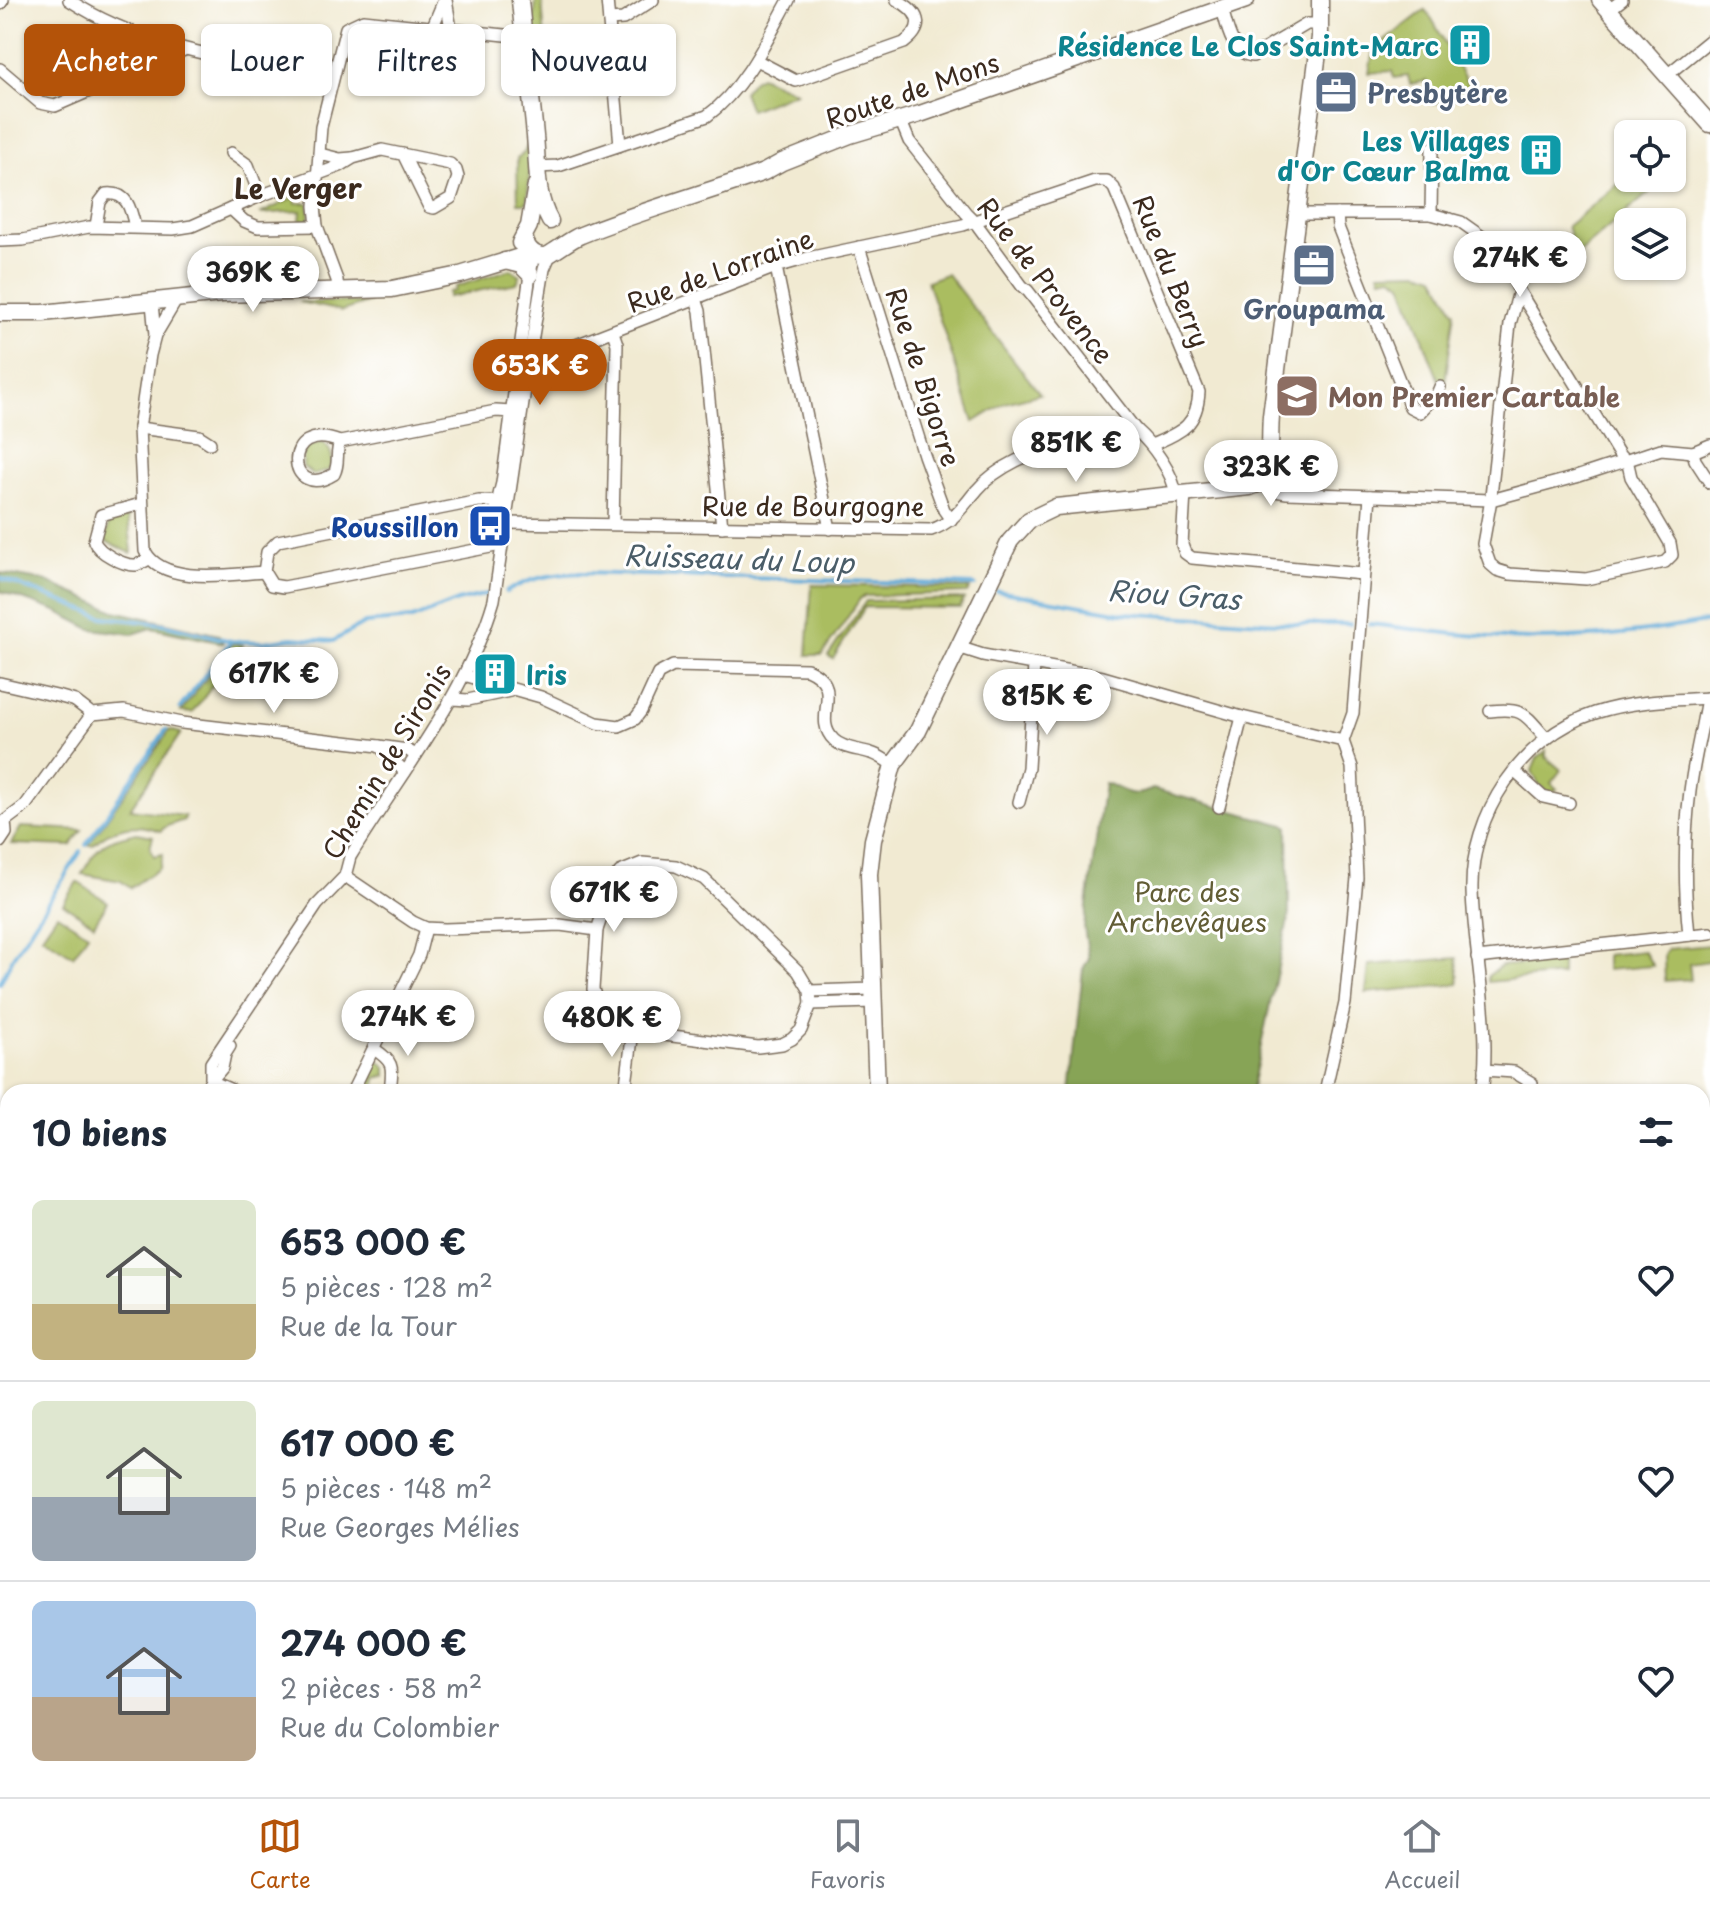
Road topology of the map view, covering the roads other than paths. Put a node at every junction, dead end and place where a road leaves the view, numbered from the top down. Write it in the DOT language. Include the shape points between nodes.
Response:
graph roads {
  1 [pos="69,0"];
  2 [pos="445,0"];
  3 [pos="520,0"];
  4 [pos="607,0"];
  5 [pos="653,0"];
  6 [pos="789,0"];
  7 [pos="897,0"];
  8 [pos="1246,0"];
  9 [pos="1320,0"];
  10 [pos="1610,3"];
  11 [pos="1222,8"];
  12 [pos="609,20"];
  13 [pos="114,24"];
  14 [pos="351,24"];
  15 [pos="410,24"];
  16 [pos="434,24"];
  17 [pos="450,24"];
  18 [pos="523,24"];
  19 [pos="1321,24"];
  20 [pos="348,28"];
  21 [pos="1710,40"];
  22 [pos="185,50"];
  23 [pos="201,53"];
  24 [pos="756,60"];
  25 [pos="0,69"];
  26 [pos="1667,75"];
  27 [pos="332,76"];
  28 [pos="24,89"];
  29 [pos="32,96"];
  30 [pos="78,96"];
  31 [pos="328,96"];
  32 [pos="530,96"];
  33 [pos="900,119"];
  34 [pos="1710,124"];
  35 [pos="620,145"];
  36 [pos="1432,148"];
  37 [pos="231,153"];
  38 [pos="320,154"];
  39 [pos="403,154"];
  40 [pos="353,158"];
  41 [pos="316,173"];
  42 [pos="537,173"];
  43 [pos="260,196"];
  44 [pos="231,209"];
  45 [pos="1297,214"];
  46 [pos="1337,214"];
  47 [pos="1431,214"];
  48 [pos="975,222"];
  49 [pos="553,223"];
  50 [pos="96,226"];
  51 [pos="317,226"];
  52 [pos="135,227"];
  53 [pos="596,229"];
  54 [pos="527,231"];
  55 [pos="0,241"];
  56 [pos="859,247"];
  57 [pos="544,252"];
  58 [pos="502,262"];
  59 [pos="776,267"];
  60 [pos="530,274"];
  61 [pos="1519,291"];
  62 [pos="338,292"];
  63 [pos="177,299"];
  64 [pos="696,299"];
  65 [pos="152,303"];
  66 [pos="0,313"];
  67 [pos="1537,317"];
  68 [pos="1510,324"];
  69 [pos="613,332"];
  70 [pos="155,336"];
  71 [pos="532,342"];
  72 [pos="1440,387"];
  73 [pos="511,412"];
  74 [pos="139,428"];
  75 [pos="1136,430"];
  76 [pos="340,442"];
  77 [pos="210,443"];
  78 [pos="1152,445"];
  79 [pos="1710,445"];
  80 [pos="1693,452"];
  81 [pos="1623,460"];
  82 [pos="1263,482"];
  83 [pos="1710,483"];
  84 [pos="1174,495"];
  85 [pos="1370,496"];
  86 [pos="1491,500"];
  87 [pos="502,501"];
  88 [pos="141,504"];
  89 [pos="951,520"];
  90 [pos="507,523"];
  91 [pos="613,524"];
  92 [pos="722,527"];
  93 [pos="830,529"];
  94 [pos="501,545"];
  95 [pos="149,559"];
  96 [pos="264,572"];
  97 [pos="1362,574"];
  98 [pos="958,647"];
  99 [pos="1034,665"];
  100 [pos="464,675"];
  101 [pos="0,683"];
  102 [pos="514,691"];
  103 [pos="1708,698"];
  104 [pos="452,699"];
  105 [pos="1490,711"];
  106 [pos="92,714"];
  107 [pos="1242,717"];
  108 [pos="1547,739"];
  109 [pos="1343,741"];
  110 [pos="379,746"];
  111 [pos="416,755"];
  112 [pos="893,765"];
  113 [pos="1514,771"];
  114 [pos="405,772"];
  115 [pos="1019,802"];
  116 [pos="1569,803"];
  117 [pos="1219,807"];
  118 [pos="3,818"];
  119 [pos="0,842"];
  120 [pos="345,876"];
  121 [pos="426,928"];
  122 [pos="597,930"];
  123 [pos="1710,933"];
  124 [pos="1689,935"];
  125 [pos="1477,958"];
  126 [pos="810,991"];
  127 [pos="873,996"];
  128 [pos="811,1004"];
  129 [pos="633,1031"];
  130 [pos="374,1049"];
  131 [pos="1484,1070"];
  132 [pos="211,1081"];
  133 [pos="1532,1083"];
  134 [pos="209,1084"];
  135 [pos="218,1084"];
  136 [pos="356,1084"];
  137 [pos="390,1084"];
  138 [pos="626,1084"];
  139 [pos="877,1084"];
  140 [pos="1327,1084"];
  141 [pos="1483,1084"];
  1 -- 13 [label="street"];
  2 -- 16 [label="street"];
  2 -- 17 [label="street"];
  3 -- 18 [label="street"];
  4 -- 12 [label="street"];
  5 -- 12 [label="street" via="623,19"];
  6 -- 24 [label="street"];
  7 -- 24 [label="street" via="917,16 914,36 904,43 796,81"];
  8 -- 11 [label="street, Route de Mons"];
  9 -- 19 [label="street"];
  10 -- 26 [label="street"];
  11 -- 19 [label="street" via="1232,41 1245,55 1253,56 1307,24"];
  11 -- 33 [label="street, Route de Mons"];
  12 -- 35 [label="street"];
  14 -- 15 [label="street"];
  19 -- 45 [label="street"];
  20 -- 27 [label="street"];
  21 -- 26 [label="street"];
  22 -- 23 [label="street"];
  24 -- 35 [label="street" via="707,116"];
  25 -- 28 [label="street"];
  26 -- 34 [label="street"];
  29 -- 30 [label="street" via="55,106"];
  31 -- 38 [label="street"];
  32 -- 42 [label="street"];
  33 -- 48 [label="street, Rue de Provence" via="909,141"];
  33 -- 53 [label="street, Route de Mons"];
  35 -- 42 [label="street"];
  36 -- 47 [label="street"];
  37 -- 43 [label="street" via="248,165"];
  38 -- 40 [label="street"];
  38 -- 41 [label="street"];
  39 -- 39 [label="street" via="450,164 458,177 451,198 429,207"];
  39 -- 40 [label="street" via="382,150"];
  40 -- 41 [label="street"];
  41 -- 43 [label="street"];
  41 -- 51 [label="street"];
  42 -- 49 [label="street" via="543,205"];
  42 -- 54 [label="street"];
  43 -- 44 [label="street"];
  44 -- 51 [label="street" via="258,227"];
  44 -- 52 [label="street" via="184,227"];
  45 -- 46 [label="street"];
  45 -- 82 [label="street"];
  46 -- 47 [label="street"];
  46 -- 72 [label="street" via="1410,407 1420,412"];
  47 -- 61 [label="street" via="1461,222 1485,239 1505,259"];
  48 -- 56 [label="street, Rue de Lorraine"];
  48 -- 75 [label="street, Rue de Provence"];
  48 -- 78 [label="street, Rue du Berry" via="1095,181 1107,181 1114,188 1199,392 1190,423"];
  49 -- 53 [label="street, Route de Mons"];
  49 -- 54 [label="street" via="539,220"];
  49 -- 57 [label="street" via="561,235"];
  50 -- 52 [label="street"];
  50 -- 52 [label="street" via="100,202 115,193 124,196"];
  50 -- 55 [label="street"];
  51 -- 62 [label="street"];
  53 -- 57 [label="street, Route de Mons"];
  54 -- 57 [label="street" via="525,243"];
  54 -- 58 [label="street"];
  56 -- 59 [label="street, Rue de Lorraine"];
  56 -- 89 [label="street, Rue de Bigorre" via="924,455"];
  57 -- 58 [label="street, Route de Mons"];
  57 -- 60 [label="street"];
  57 -- 71 [label="street"];
  58 -- 60 [label="street" via="521,265"];
  58 -- 62 [label="street, Route de Mons" via="421,284"];
  59 -- 64 [label="street, Rue de Lorraine"];
  59 -- 93 [label="street"];
  60 -- 73 [label="street"];
  61 -- 67 [label="street"];
  61 -- 68 [label="street"];
  62 -- 63 [label="street, Route de Mons"];
  63 -- 65 [label="street, Route de Mons"];
  63 -- 70 [label="street"];
  64 -- 69 [label="street, Rue de Lorraine"];
  64 -- 92 [label="street"];
  65 -- 66 [label="street, Route de Mons"];
  65 -- 70 [label="street"];
  67 -- 68 [label="street"];
  67 -- 81 [label="street"];
  68 -- 86 [label="street"];
  69 -- 71 [label="street, Rue de Lorraine" via="553,352 541,351"];
  69 -- 91 [label="street"];
  70 -- 74 [label="street"];
  71 -- 87 [label="street"];
  73 -- 76 [label="street"];
  73 -- 87 [label="street"];
  74 -- 77 [label="street" via="199,436"];
  74 -- 88 [label="street"];
  75 -- 78 [label="street, Rue de Provence"];
  75 -- 89 [label="street, Rue de Bourgogne" via="1126,437 1017,460 984,483"];
  76 -- 76 [label="street" via="320,436 301,445 295,460 299,473 316,481 334,474"];
  78 -- 84 [label="street, Rue de Provence"];
  79 -- 80 [label="street"];
  80 -- 81 [label="street" via="1661,449"];
  80 -- 83 [label="street"];
  81 -- 86 [label="street"];
  81 -- 86 [label="street" via="1670,543 1672,555 1665,562 1586,579 1497,570 1483,544"];
  82 -- 84 [label="street"];
  82 -- 85 [label="street" via="1280,492"];
  84 -- 97 [label="street" via="1182,545 1192,558"];
  84 -- 98 [label="street" via="1072,504 1039,514 1015,534"];
  85 -- 86 [label="street"];
  85 -- 97 [label="street"];
  87 -- 90 [label="street"];
  87 -- 94 [label="street" via="494,528"];
  87 -- 96 [label="street" via="479,501 278,541 267,552"];
  88 -- 95 [label="street"];
  88 -- 95 [label="street" via="101,515 94,541 101,551 129,564"];
  89 -- 93 [label="street, Rue de Bourgogne" via="919,531"];
  90 -- 91 [label="street, Rue de Bourgogne"];
  90 -- 94 [label="street"];
  91 -- 92 [label="street, Rue de Bourgogne"];
  92 -- 93 [label="street, Rue de Bourgogne"];
  94 -- 96 [label="street" via="284,587 272,585"];
  94 -- 100 [label="street, Chemin de Sironis" via="494,600"];
  95 -- 96 [label="street" via="188,575"];
  97 -- 109 [label="street" via="1353,713"];
  98 -- 99 [label="street"];
  98 -- 112 [label="street" via="918,731"];
  99 -- 107 [label="street" via="1103,677"];
  99 -- 115 [label="street" via="1028,768"];
  100 -- 102 [label="street"];
  100 -- 104 [label="street, Chemin de Sironis"];
  101 -- 106 [label="street" via="75,701"];
  102 -- 104 [label="street"];
  102 -- 112 [label="street" via="541,697 597,723 619,726 635,719 658,674 673,666 807,669 828,689 826,726 834,741"];
  103 -- 108 [label="street" via="1610,708"];
  103 -- 124 [label="street" via="1685,850"];
  104 -- 111 [label="street, Chemin de Sironis"];
  105 -- 108 [label="street" via="1512,708 1525,714"];
  106 -- 110 [label="street" via="124,711 182,723"];
  106 -- 118 [label="street" via="25,806"];
  107 -- 109 [label="street"];
  107 -- 117 [label="street"];
  108 -- 113 [label="street"];
  109 -- 140 [label="street" via="1352,767 1357,878 1345,1003"];
  110 -- 111 [label="street"];
  110 -- 114 [label="street"];
  111 -- 114 [label="street, Chemin de Sironis"];
  112 -- 127 [label="street" via="869,874"];
  113 -- 116 [label="street" via="1543,797"];
  113 -- 125 [label="street" via="1496,796 1477,844 1472,889"];
  114 -- 120 [label="street, Chemin de Sironis" via="350,857"];
  118 -- 119 [label="street" via="6,833"];
  120 -- 121 [label="street"];
  120 -- 132 [label="street, Chemin de Sironis" via="325,896 322,909"];
  121 -- 122 [label="street" via="560,925"];
  121 -- 130 [label="street" via="419,955"];
  122 -- 126 [label="street" via="620,872 642,863 676,866 716,888 798,971"];
  122 -- 129 [label="street" via="595,1001 606,1019"];
  123 -- 124 [label="street"];
  124 -- 125 [label="street"];
  125 -- 131 [label="street"];
  126 -- 127 [label="street"];
  126 -- 128 [label="street"];
  127 -- 128 [label="street"];
  127 -- 139 [label="street"];
  128 -- 129 [label="street" via="801,1030 770,1047"];
  129 -- 138 [label="street"];
  130 -- 136 [label="street"];
  130 -- 137 [label="street" via="389,1058"];
  131 -- 133 [label="street" via="1514,1072"];
  131 -- 141 [label="street"];
  132 -- 134 [label="street, Chemin de Sironis"];
  132 -- 135 [label="street"];
}
